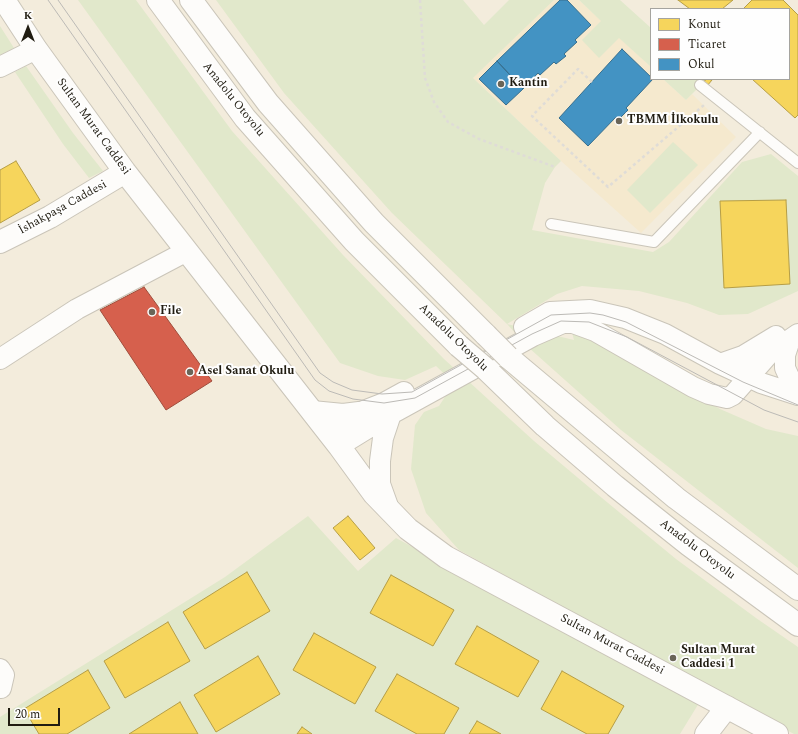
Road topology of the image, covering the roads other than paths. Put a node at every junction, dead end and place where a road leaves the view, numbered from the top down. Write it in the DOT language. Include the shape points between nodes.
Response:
graph roads {
  1 [pos="4,0"];
  2 [pos="158,0"];
  3 [pos="191,0"];
  4 [pos="36,49"];
  5 [pos="0,67"];
  6 [pos="700,85"];
  7 [pos="760,132"];
  8 [pos="798,163"];
  9 [pos="125,172"];
  10 [pos="551,224"];
  11 [pos="0,242"];
  12 [pos="187,251"];
  13 [pos="798,322"];
  14 [pos="794,337"];
  15 [pos="0,359"];
  16 [pos="720,364"];
  17 [pos="748,376"];
  18 [pos="798,389"];
  19 [pos="798,395"];
  20 [pos="312,411"];
  21 [pos="361,412"];
  22 [pos="391,414"];
  23 [pos="335,440"];
  24 [pos="389,510"];
  25 [pos="798,589"];
  26 [pos="798,625"];
  27 [pos="727,707"];
  28 [pos="706,734"];
  29 [pos="777,734"];
  1 -- 4 [label="main road, Sultan Murat Caddesi"];
  2 -- 26 [label="main road, Anadolu Otoyolu, bridge" via="250,124 354,241 459,346 614,486"];
  3 -- 25 [label="main road, Anadolu Otoyolu, bridge" via="268,103 374,223 508,357 676,498"];
  4 -- 5 [label="street"];
  4 -- 9 [label="main road, Sultan Murat Caddesi"];
  6 -- 7 [label="lane"];
  7 -- 8 [label="lane"];
  7 -- 10 [label="lane" via="654,242"];
  9 -- 11 [label="main road, İshakpaşa Caddesi" via="50,218"];
  9 -- 12 [label="main road, Sultan Murat Caddesi"];
  12 -- 15 [label="street" via="77,309"];
  12 -- 20 [label="main road, Sultan Murat Caddesi"];
  13 -- 16 [label="street" via="743,356"];
  14 -- 17 [label="street" via="769,354"];
  14 -- 18 [label="street" via="785,355 785,368"];
  16 -- 17 [label="street"];
  16 -- 21 [label="street" via="664,334 625,318 590,310 550,312 384,403"];
  17 -- 19 [label="street"];
  17 -- 22 [label="street" via="733,395 727,398 717,397 678,379 595,330 573,323 563,323 533,336"];
  20 -- 21 [label="street" via="343,414"];
  20 -- 23 [label="main road, Sultan Murat Caddesi"];
  21 -- 23 [label="street" via="344,421"];
  22 -- 23 [label="street"];
  22 -- 24 [label="street" via="383,438 380,461 380,484"];
  23 -- 24 [label="main road, Sultan Murat Caddesi" via="374,494"];
  24 -- 27 [label="main road, Sultan Murat Caddesi" via="408,529 446,557"];
  27 -- 28 [label="main road"];
  27 -- 29 [label="main road, Sultan Murat Caddesi"];
}
